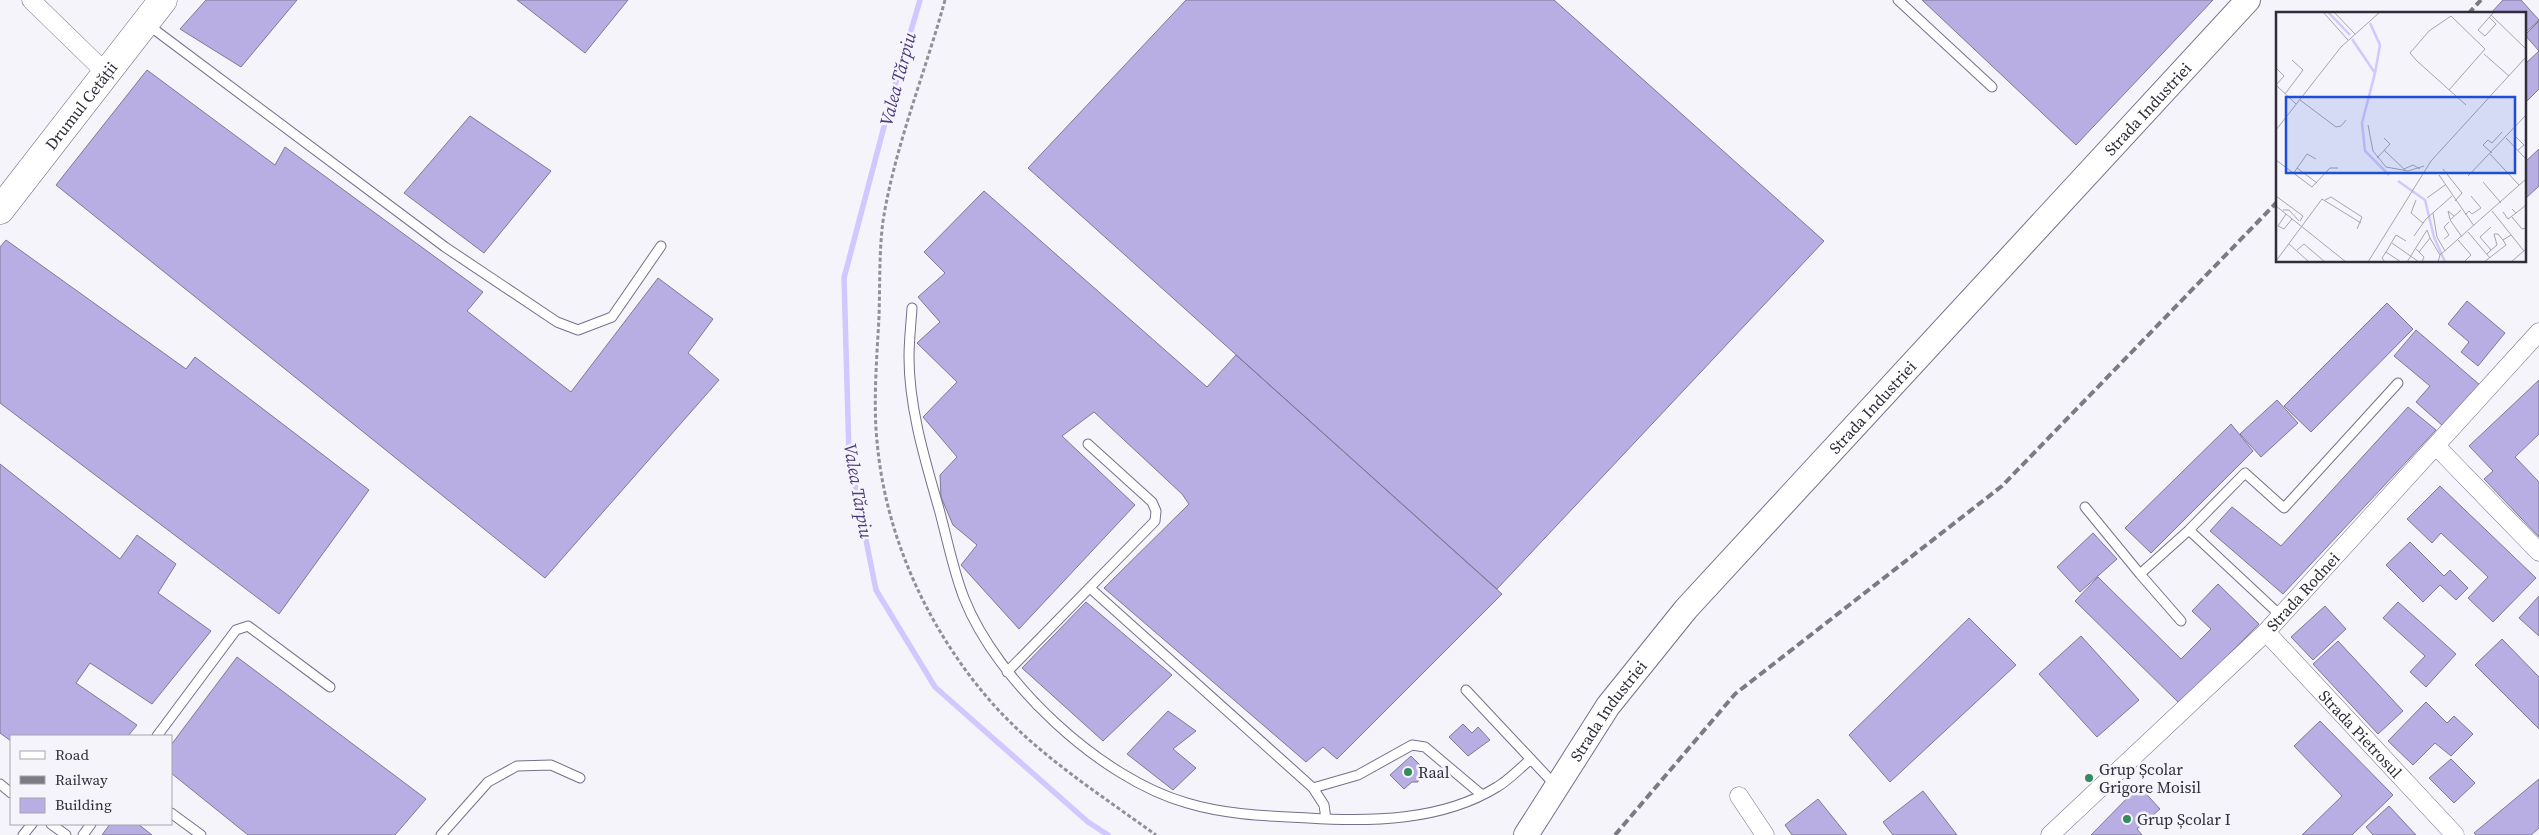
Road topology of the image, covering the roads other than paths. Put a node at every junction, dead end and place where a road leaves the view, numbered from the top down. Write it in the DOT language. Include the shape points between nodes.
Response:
graph roads {
  1 [pos="31,0"];
  2 [pos="163,0"];
  3 [pos="1898,0"];
  4 [pos="2248,0"];
  5 [pos="145,22"];
  6 [pos="106,72"];
  7 [pos="1992,87"];
  8 [pos="0,210"];
  9 [pos="661,246"];
  10 [pos="912,308"];
  11 [pos="2539,332"];
  12 [pos="2398,383"];
  13 [pos="1088,444"];
  14 [pos="2437,447"];
  15 [pos="2085,507"];
  16 [pos="2189,530"];
  17 [pos="2539,552"];
  18 [pos="2140,574"];
  19 [pos="1090,588"];
  20 [pos="2281,616"];
  21 [pos="2181,621"];
  22 [pos="2266,632"];
  23 [pos="1007,672"];
  24 [pos="330,687"];
  25 [pos="1466,690"];
  26 [pos="158,735"];
  27 [pos="1531,759"];
  28 [pos="580,778"];
  29 [pos="0,784"];
  30 [pos="1557,787"];
  31 [pos="1313,788"];
  32 [pos="10,792"];
  33 [pos="1482,794"];
  34 [pos="1739,796"];
  35 [pos="172,813"];
  36 [pos="1326,819"];
  37 [pos="31,825"];
  38 [pos="52,825"];
  39 [pos="90,825"];
  40 [pos="23,835"];
  41 [pos="66,835"];
  42 [pos="82,835"];
  43 [pos="201,835"];
  44 [pos="441,835"];
  45 [pos="1526,835"];
  46 [pos="1765,835"];
  47 [pos="2050,835"];
  48 [pos="2455,835"];
  1 -- 6 [label="street"];
  2 -- 5 [label="highway, Drumul Cetății"];
  3 -- 7 [label="lane"];
  4 -- 30 [label="street, Strada Industriei" via="1686,609 1608,706"];
  5 -- 6 [label="highway, Drumul Cetății"];
  5 -- 9 [label="lane" via="445,247 557,322 578,330 612,317"];
  6 -- 8 [label="highway, Drumul Cetății"];
  10 -- 23 [label="lane" via="909,365 924,460 964,598"];
  11 -- 14 [label="street, Strada Rodnei"];
  12 -- 16 [label="lane" via="2284,508 2245,473"];
  13 -- 19 [label="lane" via="1152,502 1156,511 1155,521"];
  14 -- 17 [label="street"];
  14 -- 20 [label="street, Strada Rodnei"];
  15 -- 18 [label="lane"];
  16 -- 18 [label="lane"];
  16 -- 20 [label="lane"];
  18 -- 21 [label="lane"];
  19 -- 23 [label="lane"];
  19 -- 31 [label="lane"];
  20 -- 22 [label="street, Strada Rodnei"];
  22 -- 47 [label="street, Strada Rodnei"];
  22 -- 48 [label="street, Strada Pietrosul"];
  23 -- 36 [label="lane" via="1066,731 1111,767 1142,786 1186,803 1230,814"];
  24 -- 26 [label="lane" via="248,626 243,627 236,630"];
  25 -- 27 [label="lane"];
  27 -- 30 [label="lane"];
  27 -- 33 [label="lane" via="1498,786"];
  28 -- 44 [label="lane" via="551,765 517,766 488,782"];
  29 -- 32 [label="lane"];
  30 -- 45 [label="street, Strada Industriei"];
  31 -- 33 [label="lane" via="1358,775 1412,746 1425,747"];
  31 -- 36 [label="lane" via="1324,805"];
  33 -- 36 [label="lane" via="1395,819"];
  34 -- 46 [label="street"];
  35 -- 43 [label="lane"];
  37 -- 40 [label="lane"];
  38 -- 41 [label="lane"];
  39 -- 42 [label="lane"];
}
